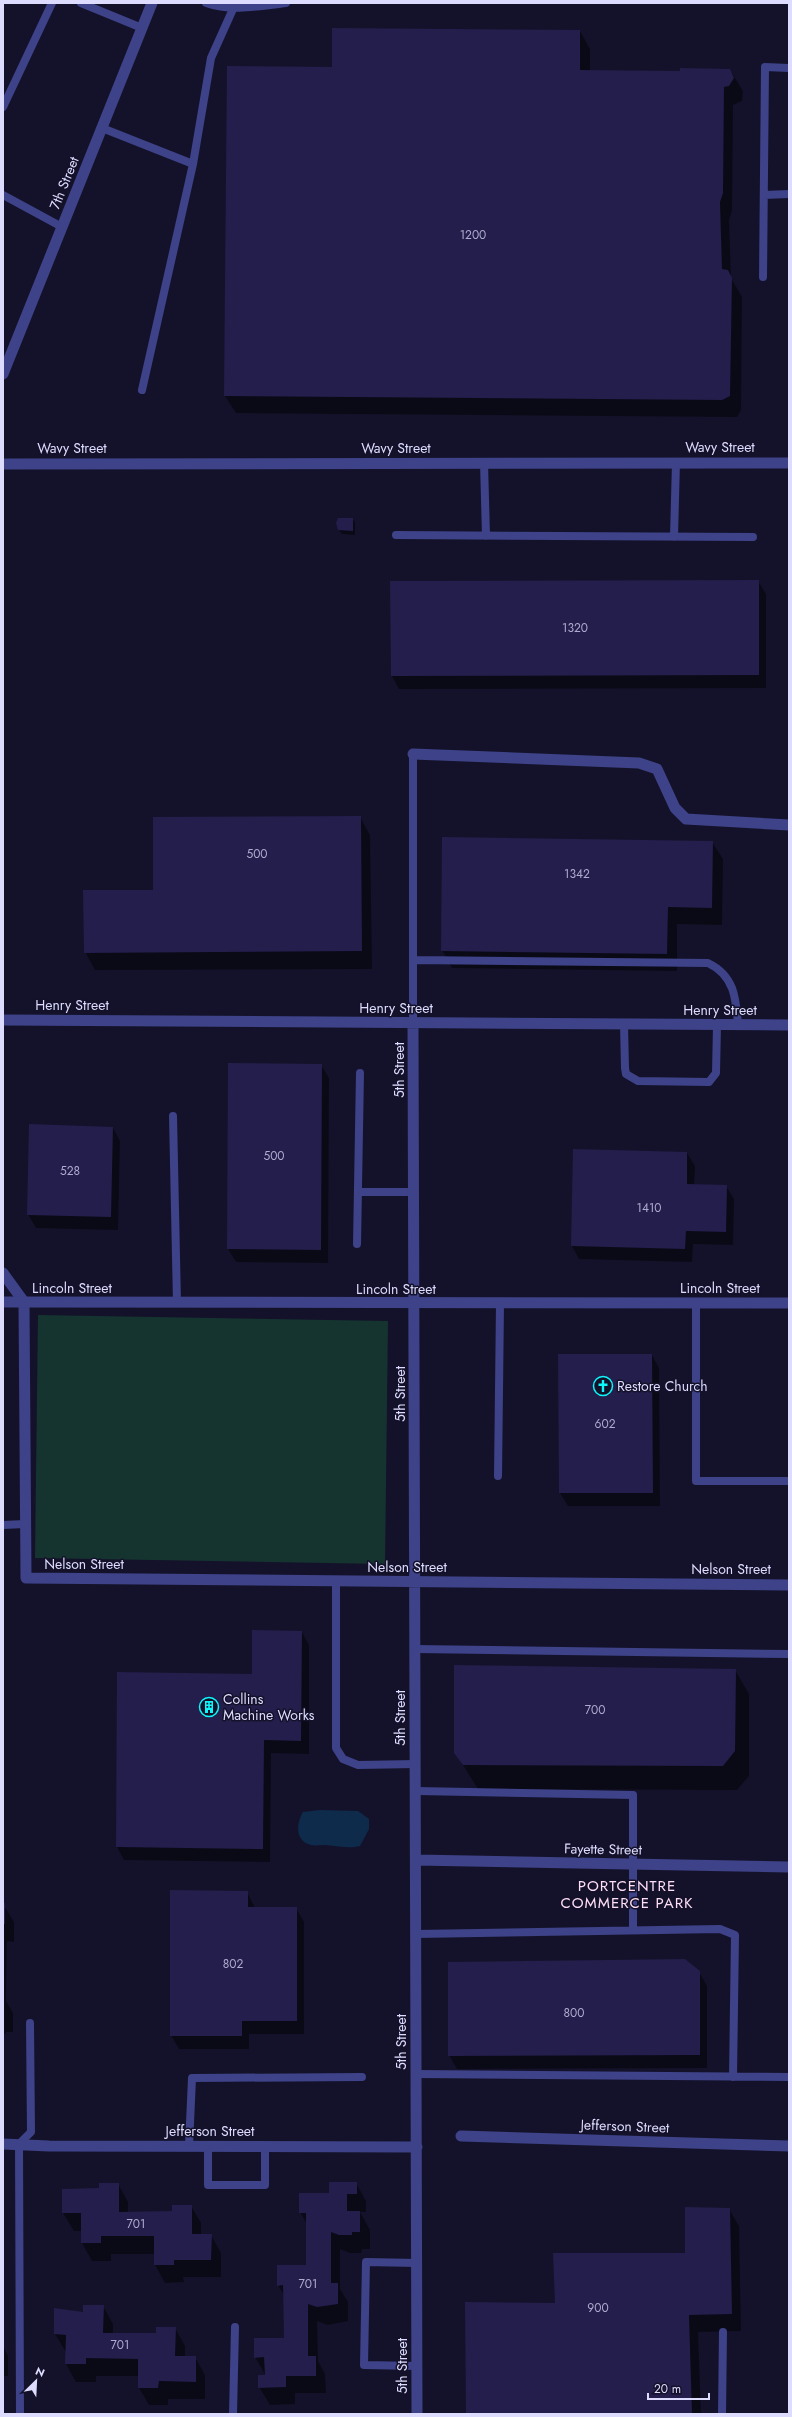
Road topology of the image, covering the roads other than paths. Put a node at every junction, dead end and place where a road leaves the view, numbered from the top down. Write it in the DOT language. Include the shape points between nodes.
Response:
graph roads {
  1 [pos="52,3"];
  2 [pos="81,3"];
  3 [pos="152,3"];
  4 [pos="206,3"];
  5 [pos="286,3"];
  6 [pos="233,9"];
  7 [pos="142,28"];
  8 [pos="789,68"];
  9 [pos="3,107"];
  10 [pos="102,128"];
  11 [pos="193,164"];
  12 [pos="789,194"];
  13 [pos="3,195"];
  14 [pos="764,195"];
  15 [pos="62,227"];
  16 [pos="763,277"];
  17 [pos="3,374"];
  18 [pos="142,390"];
  19 [pos="484,462"];
  20 [pos="676,462"];
  21 [pos="789,463"];
  22 [pos="3,464"];
  23 [pos="396,535"];
  24 [pos="486,536"];
  25 [pos="674,537"];
  26 [pos="753,538"];
  27 [pos="413,754"];
  28 [pos="789,825"];
  29 [pos="413,960"];
  30 [pos="3,1020"];
  31 [pos="413,1023"];
  32 [pos="624,1024"];
  33 [pos="717,1025"];
  34 [pos="738,1025"];
  35 [pos="789,1025"];
  36 [pos="360,1072"];
  37 [pos="173,1116"];
  38 [pos="358,1192"];
  39 [pos="414,1192"];
  40 [pos="357,1244"];
  41 [pos="3,1273"];
  42 [pos="3,1302"];
  43 [pos="24,1302"];
  44 [pos="177,1303"];
  45 [pos="696,1303"];
  46 [pos="789,1303"];
  47 [pos="414,1304"];
  48 [pos="500,1304"];
  49 [pos="498,1476"];
  50 [pos="789,1481"];
  51 [pos="25,1524"];
  52 [pos="3,1525"];
  53 [pos="336,1581"];
  54 [pos="415,1582"];
  55 [pos="789,1585"];
  56 [pos="415,1649"];
  57 [pos="789,1654"];
  58 [pos="416,1764"];
  59 [pos="416,1791"];
  60 [pos="416,1860"];
  61 [pos="633,1864"];
  62 [pos="789,1867"];
  63 [pos="633,1930"];
  64 [pos="416,1934"];
  65 [pos="30,2023"];
  66 [pos="416,2074"];
  67 [pos="362,2077"];
  68 [pos="733,2077"];
  69 [pos="789,2077"];
  70 [pos="461,2136"];
  71 [pos="3,2144"];
  72 [pos="19,2144"];
  73 [pos="189,2146"];
  74 [pos="208,2146"];
  75 [pos="265,2146"];
  76 [pos="789,2146"];
  77 [pos="417,2147"];
  78 [pos="417,2263"];
  79 [pos="235,2327"];
  80 [pos="723,2332"];
  81 [pos="417,2366"];
  82 [pos="20,2414"];
  83 [pos="233,2414"];
  84 [pos="417,2414"];
  85 [pos="722,2414"];
  1 -- 9 [label="lane"];
  2 -- 7 [label="lane"];
  3 -- 7 [label="street, 7th Street"];
  4 -- 6 [label="lane"];
  5 -- 6 [label="lane"];
  6 -- 11 [label="lane" via="211,58"];
  7 -- 10 [label="street, 7th Street"];
  8 -- 14 [label="lane" via="765,68"];
  10 -- 11 [label="lane"];
  10 -- 15 [label="street, 7th Street"];
  11 -- 18 [label="lane"];
  12 -- 14 [label="lane"];
  13 -- 15 [label="lane"];
  14 -- 16 [label="lane"];
  15 -- 17 [label="street, 7th Street"];
  19 -- 20 [label="street, Wavy Street"];
  19 -- 22 [label="street, Wavy Street"];
  19 -- 24 [label="lane"];
  20 -- 21 [label="street, Wavy Street"];
  20 -- 25 [label="lane"];
  23 -- 24 [label="lane"];
  24 -- 25 [label="lane"];
  25 -- 26 [label="lane"];
  27 -- 28 [label="street" via="639,763 657,769 675,808 686,818"];
  27 -- 29 [label="lane"];
  29 -- 31 [label="lane"];
  29 -- 34 [label="lane" via="708,963 727,978 735,993"];
  30 -- 31 [label="street, Henry Street"];
  31 -- 32 [label="street, Henry Street"];
  31 -- 39 [label="street, 5th Street"];
  32 -- 33 [label="street, Henry Street"];
  32 -- 33 [label="lane" via="625,1068 626,1074 631,1078 638,1081 709,1082 716,1073"];
  33 -- 34 [label="street, Henry Street"];
  34 -- 35 [label="street, Henry Street"];
  36 -- 38 [label="lane"];
  37 -- 44 [label="lane"];
  38 -- 39 [label="lane"];
  38 -- 40 [label="lane"];
  39 -- 47 [label="street, 5th Street"];
  41 -- 43 [label="street"];
  42 -- 43 [label="street, Lincoln Street"];
  43 -- 44 [label="street, Lincoln Street"];
  43 -- 51 [label="street"];
  44 -- 47 [label="street, Lincoln Street"];
  45 -- 46 [label="street, Lincoln Street"];
  45 -- 48 [label="street, Lincoln Street"];
  45 -- 50 [label="lane" via="696,1481"];
  47 -- 48 [label="street, Lincoln Street"];
  47 -- 54 [label="street, 5th Street"];
  48 -- 49 [label="lane"];
  51 -- 52 [label="lane"];
  51 -- 53 [label="street, Nelson Street" via="26,1578"];
  53 -- 54 [label="street, Nelson Street"];
  53 -- 58 [label="lane" via="336,1748 343,1759 358,1765"];
  54 -- 55 [label="street, Nelson Street"];
  54 -- 56 [label="street, 5th Street"];
  56 -- 57 [label="lane"];
  56 -- 58 [label="street, 5th Street"];
  58 -- 59 [label="street, 5th Street"];
  59 -- 60 [label="street, 5th Street"];
  59 -- 61 [label="lane" via="633,1794"];
  60 -- 61 [label="street, Fayette Street"];
  60 -- 64 [label="street, 5th Street"];
  61 -- 62 [label="street, Fayette Street"];
  61 -- 63 [label="lane"];
  63 -- 64 [label="lane"];
  63 -- 68 [label="lane" via="720,1929 735,1935"];
  64 -- 66 [label="street, 5th Street"];
  65 -- 72 [label="lane" via="31,2132"];
  66 -- 68 [label="lane"];
  66 -- 77 [label="street, 5th Street"];
  67 -- 73 [label="lane" via="192,2078"];
  68 -- 69 [label="lane"];
  70 -- 76 [label="street, Jefferson Street"];
  71 -- 72 [label="street, Jefferson Street"];
  72 -- 73 [label="street, Jefferson Street"];
  72 -- 82 [label="lane"];
  73 -- 74 [label="street, Jefferson Street"];
  74 -- 75 [label="street, Jefferson Street"];
  74 -- 75 [label="lane" via="208,2185 265,2186"];
  75 -- 77 [label="street, Jefferson Street"];
  77 -- 78 [label="street, 5th Street"];
  78 -- 81 [label="street, 5th Street"];
  78 -- 81 [label="lane" via="366,2262 364,2365"];
  79 -- 83 [label="lane"];
  80 -- 85 [label="lane"];
  81 -- 84 [label="street, 5th Street"];
}
